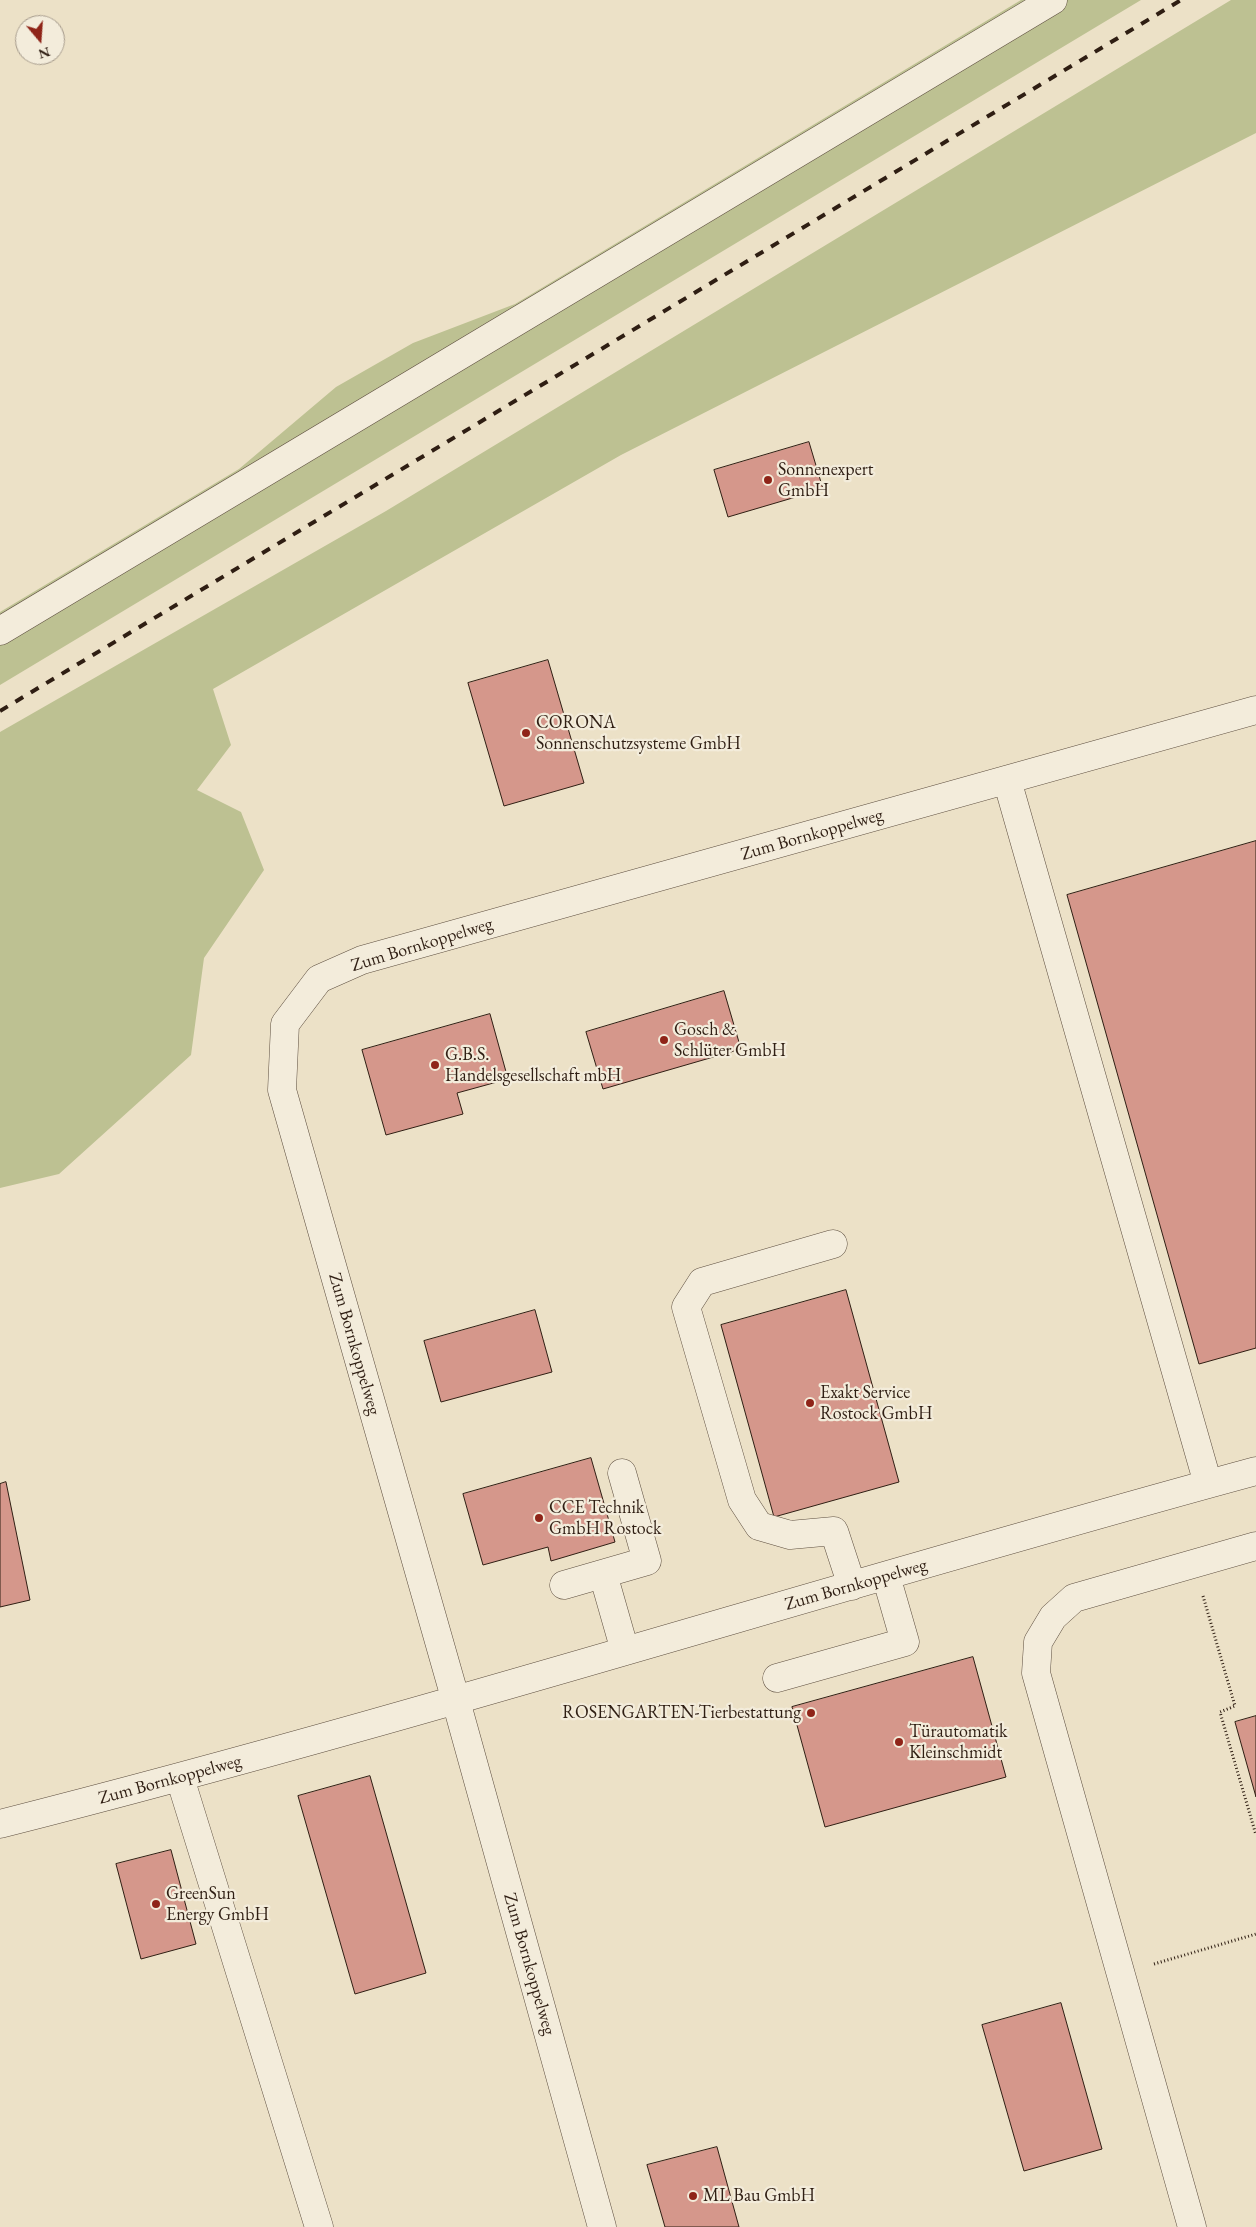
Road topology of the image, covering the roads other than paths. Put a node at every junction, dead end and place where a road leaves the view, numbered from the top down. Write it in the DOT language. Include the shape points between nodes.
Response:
graph roads {
  1 [pos="1053,0"];
  2 [pos="0,630"];
  3 [pos="1256,710"];
  4 [pos="1007,780"];
  5 [pos="834,1244"];
  6 [pos="1256,1471"];
  7 [pos="622,1474"];
  8 [pos="1208,1484"];
  9 [pos="1256,1546"];
  10 [pos="603,1574"];
  11 [pos="886,1576"];
  12 [pos="564,1585"];
  13 [pos="852,1586"];
  14 [pos="625,1651"];
  15 [pos="776,1678"];
  16 [pos="456,1701"];
  17 [pos="180,1778"];
  18 [pos="0,1824"];
  19 [pos="318,2227"];
  20 [pos="602,2227"];
  21 [pos="1192,2227"];
  1 -- 2 [label="street"];
  3 -- 4 [label="street, Zum Bornkoppelweg"];
  4 -- 8 [label="street"];
  4 -- 16 [label="street, Zum Bornkoppelweg" via="362,960 319,979 285,1024 282,1090"];
  5 -- 13 [label="street" via="702,1282 686,1307 742,1500 759,1526 790,1535 834,1531"];
  6 -- 8 [label="street, Zum Bornkoppelweg"];
  7 -- 10 [label="street" via="647,1561"];
  8 -- 11 [label="street, Zum Bornkoppelweg"];
  9 -- 21 [label="street" via="1074,1598 1053,1617 1038,1642 1036,1673"];
  10 -- 12 [label="street"];
  10 -- 14 [label="street"];
  11 -- 13 [label="street, Zum Bornkoppelweg"];
  11 -- 15 [label="street" via="905,1642"];
  13 -- 14 [label="street, Zum Bornkoppelweg"];
  14 -- 16 [label="street, Zum Bornkoppelweg"];
  16 -- 17 [label="street, Zum Bornkoppelweg"];
  16 -- 20 [label="street, Zum Bornkoppelweg"];
  17 -- 18 [label="street, Zum Bornkoppelweg"];
  17 -- 19 [label="street"];
}
